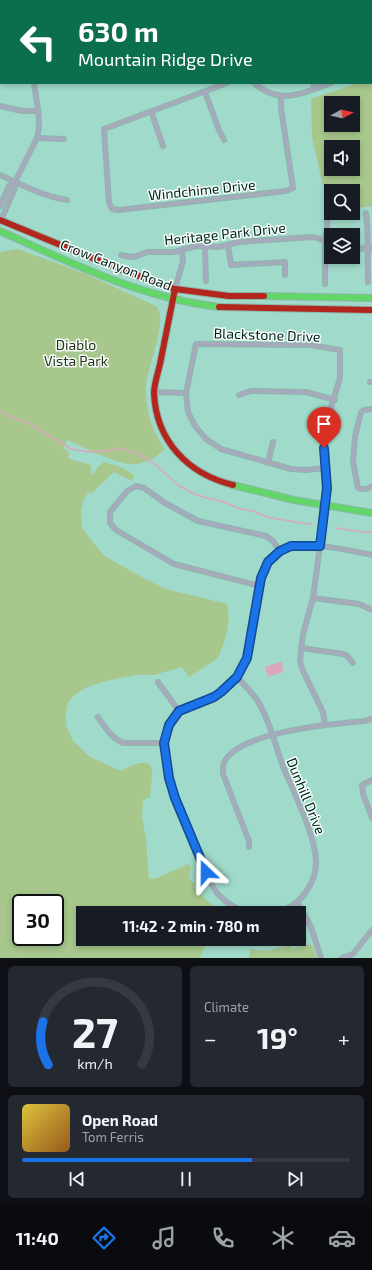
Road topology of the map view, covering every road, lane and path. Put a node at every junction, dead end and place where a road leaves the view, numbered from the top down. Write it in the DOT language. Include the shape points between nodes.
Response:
graph roads {
  1 [pos="34,84"];
  2 [pos="225,84"];
  3 [pos="256,84"];
  4 [pos="312,84"];
  5 [pos="328,84"];
  6 [pos="314,89"];
  7 [pos="205,92"];
  8 [pos="281,97"];
  9 [pos="0,106"];
  10 [pos="38,111"];
  11 [pos="151,111"];
  12 [pos="37,138"];
  13 [pos="64,139"];
  14 [pos="224,140"];
  15 [pos="163,146"];
  16 [pos="0,175"];
  17 [pos="15,182"];
  18 [pos="67,200"];
  19 [pos="0,206"];
  20 [pos="366,212"];
  21 [pos="0,220"];
  22 [pos="370,227"];
  23 [pos="0,231"];
  24 [pos="324,240"];
  25 [pos="228,245"];
  26 [pos="205,247"];
  27 [pos="370,248"];
  28 [pos="182,251"];
  29 [pos="121,254"];
  30 [pos="325,264"];
  31 [pos="285,275"];
  32 [pos="206,281"];
  33 [pos="368,282"];
  34 [pos="325,284"];
  35 [pos="175,289"];
  36 [pos="372,298"];
  37 [pos="172,299"];
  38 [pos="372,310"];
  39 [pos="154,392"];
  40 [pos="186,393"];
  41 [pos="239,394"];
  42 [pos="334,400"];
  43 [pos="372,409"];
  44 [pos="273,442"];
  45 [pos="268,463"];
  46 [pos="326,468"];
  47 [pos="372,486"];
  48 [pos="325,505"];
  49 [pos="372,513"];
  50 [pos="320,546"];
  51 [pos="280,551"];
  52 [pos="372,555"];
  53 [pos="260,586"];
  54 [pos="313,598"];
  55 [pos="372,610"];
  56 [pos="301,648"];
  57 [pos="354,663"];
  58 [pos="237,677"];
  59 [pos="158,682"];
  60 [pos="179,711"];
  61 [pos="98,718"];
  62 [pos="372,719"];
  63 [pos="325,725"];
  64 [pos="272,735"];
  65 [pos="164,743"];
  66 [pos="372,780"];
  67 [pos="372,818"];
  68 [pos="249,847"];
  69 [pos="297,902"];
  70 [pos="232,906"];
  71 [pos="290,906"];
  72 [pos="372,930"];
  73 [pos="353,954"];
  74 [pos="323,958"];
  75 [pos="345,958"];
  76 [pos="357,958"];
  1 -- 10 [label="street"];
  2 -- 7 [label="street"];
  3 -- 8 [label="street"];
  4 -- 6 [label="street"];
  5 -- 6 [label="street"];
  6 -- 8 [label="street" via="298,95"];
  7 -- 11 [label="street"];
  7 -- 14 [label="street"];
  8 -- 11 [label="street, Windchime Drive" via="294,188 286,192 112,209 104,129"];
  9 -- 10 [label="street" via="22,111"];
  10 -- 12 [label="street"];
  11 -- 15 [label="street"];
  12 -- 13 [label="street"];
  12 -- 17 [label="street"];
  16 -- 17 [label="street"];
  17 -- 18 [label="street" via="55,198"];
  17 -- 19 [label="street" via="9,186"];
  17 -- 21 [label="street" via="15,188"];
  20 -- 22 [label="street"];
  21 -- 35 [label="main road, Crow Canyon Road"];
  22 -- 27 [label="street"];
  23 -- 37 [label="main road, Crow Canyon Road" via="123,283"];
  24 -- 25 [label="street, Heritage Park Drive" via="313,237"];
  25 -- 26 [label="street, Heritage Park Drive"];
  25 -- 31 [label="street" via="231,265 285,262"];
  26 -- 28 [label="street, Heritage Park Drive" via="189,247"];
  26 -- 32 [label="street"];
  27 -- 33 [label="street" via="367,255"];
  28 -- 29 [label="street, Heritage Park Drive" via="147,252 131,257"];
  28 -- 35 [label="street" via="183,261"];
  30 -- 34 [label="street"];
  35 -- 36 [label="main road, Crow Canyon Road" via="229,296"];
  35 -- 37 [label="main road"];
  37 -- 38 [label="main road, Crow Canyon Road" via="210,307"];
  37 -- 39 [label="main road"];
  39 -- 40 [label="street"];
  39 -- 48 [label="main road" via="157,417 170,445 196,470 226,483"];
  40 -- 42 [label="street, Blackstone Drive" via="196,344 310,345 340,350 340,378"];
  40 -- 45 [label="street, Blackstone Drive" via="188,412 206,439 221,450"];
  41 -- 42 [label="street" via="251,391 306,392"];
  42 -- 46 [label="street, Blackstone Drive" via="324,436"];
  43 -- 47 [label="street" via="361,412 353,462 358,488 367,489"];
  44 -- 45 [label="street"];
  45 -- 46 [label="street, Blackstone Drive" via="291,469"];
  46 -- 48 [label="street, Blackstone Drive"];
  48 -- 49 [label="main road"];
  48 -- 50 [label="street, Blackstone Drive"];
  50 -- 51 [label="street" via="291,546"];
  50 -- 52 [label="street"];
  50 -- 54 [label="street, Blackstone Drive"];
  51 -- 53 [label="street" via="265,568"];
  51 -- 53 [label="street" via="266,536 198,521 144,488 136,486 127,491 110,512 110,523 116,530 174,564"];
  53 -- 58 [label="street" via="247,658"];
  54 -- 55 [label="street" via="359,604"];
  54 -- 56 [label="street, Blackstone Drive"];
  56 -- 57 [label="street" via="343,654"];
  56 -- 63 [label="street, Blackstone Drive" via="300,661 303,672 323,712"];
  58 -- 60 [label="street" via="214,697"];
  58 -- 64 [label="street, Dunhill Drive" via="255,697"];
  59 -- 60 [label="street"];
  60 -- 65 [label="street" via="169,725"];
  61 -- 65 [label="street" via="108,733 117,740"];
  62 -- 63 [label="street"];
  63 -- 64 [label="street"];
  64 -- 68 [label="street" via="235,751 226,758 223,765 223,774 249,841"];
  64 -- 69 [label="street, Dunhill Drive" via="315,849 315,873 310,886"];
  65 -- 70 [label="street" via="175,798 214,888"];
  66 -- 67 [label="street" via="362,785"];
  69 -- 71 [label="street, Dunhill Drive"];
  69 -- 74 [label="street" via="311,927"];
  72 -- 73 [label="street"];
  73 -- 75 [label="street"];
  73 -- 76 [label="street"];
}
